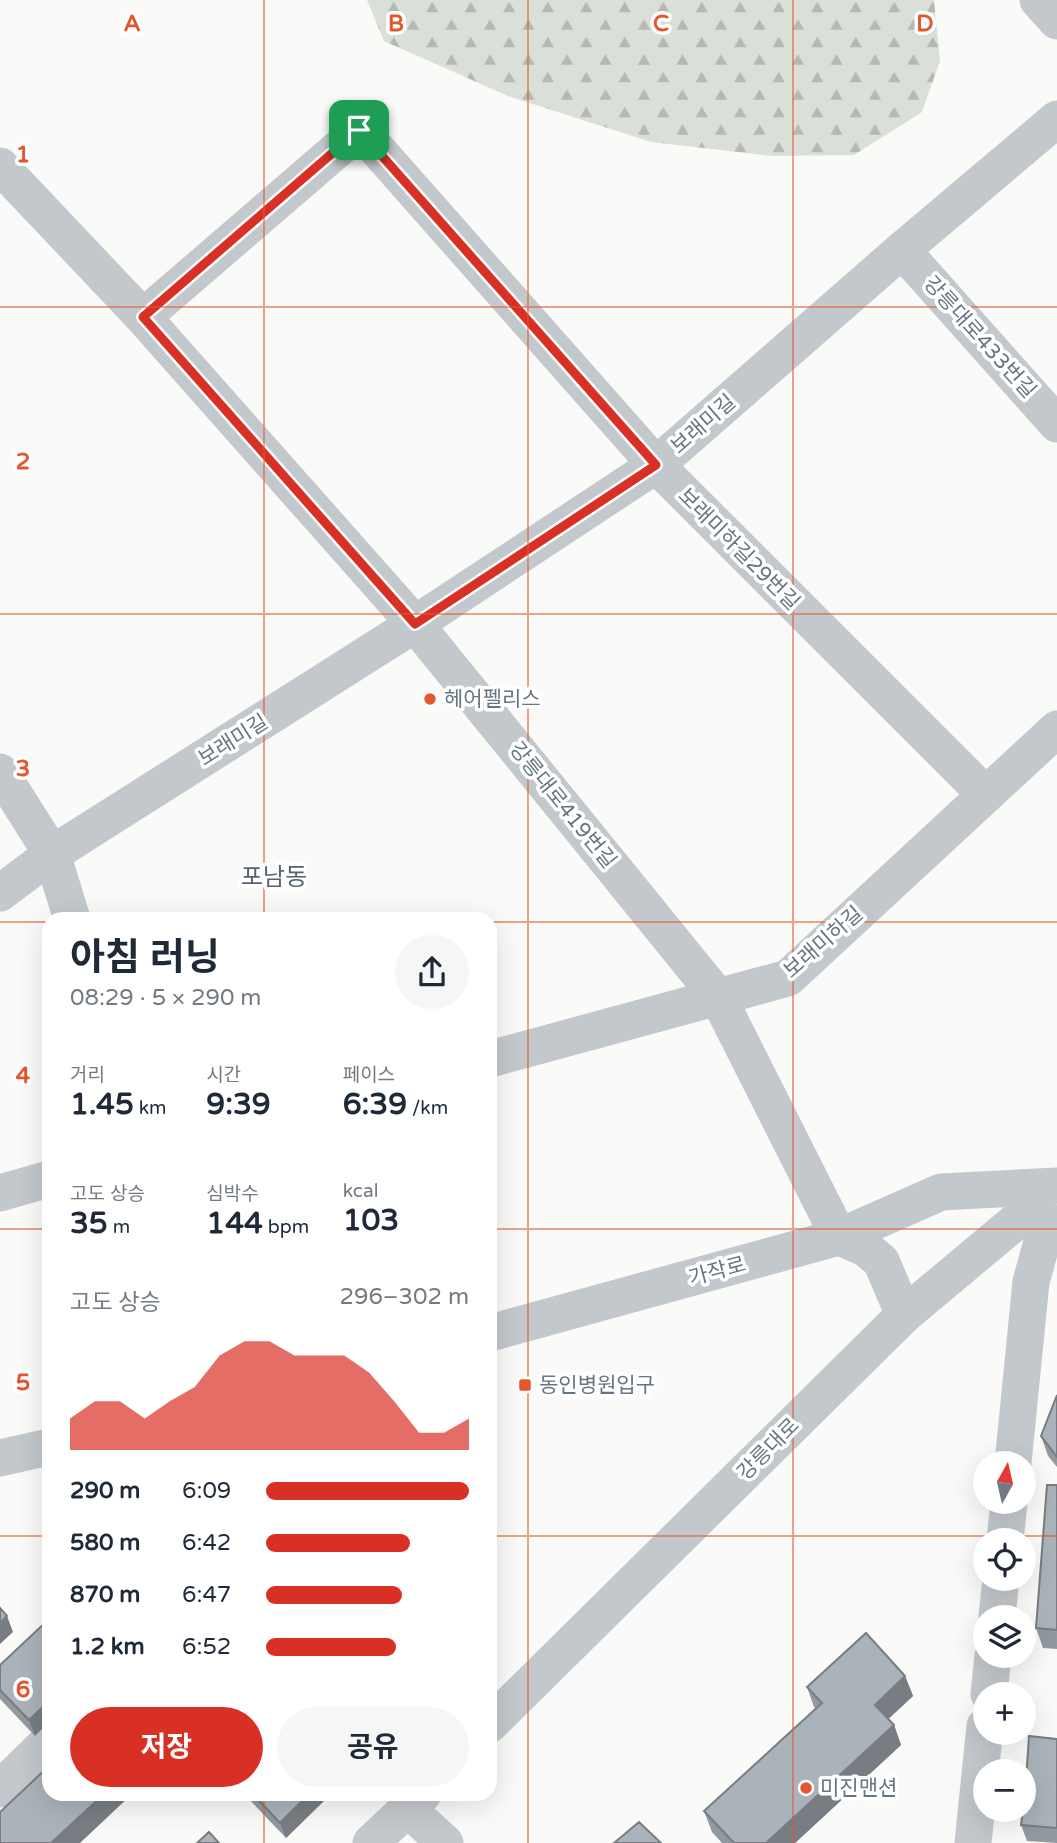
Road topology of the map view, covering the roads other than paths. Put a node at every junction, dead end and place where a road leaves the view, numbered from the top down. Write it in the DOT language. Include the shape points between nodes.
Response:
graph roads {
  1 [pos="1038,0"];
  2 [pos="1057,21"];
  3 [pos="1057,119"];
  4 [pos="0,166"];
  5 [pos="902,250"];
  6 [pos="143,317"];
  7 [pos="1057,424"];
  8 [pos="656,465"];
  9 [pos="415,624"];
  10 [pos="1057,729"];
  11 [pos="0,772"];
  12 [pos="986,795"];
  13 [pos="52,855"];
  14 [pos="0,893"];
  15 [pos="70,912"];
  16 [pos="718,997"];
  17 [pos="497,1057"];
  18 [pos="42,1181"];
  19 [pos="1057,1187"];
  20 [pos="0,1193"];
  21 [pos="839,1237"];
  22 [pos="1044,1287"];
  23 [pos="904,1315"];
  24 [pos="497,1331"];
  25 [pos="42,1449"];
  26 [pos="1015,1451"];
  27 [pos="0,1458"];
  28 [pos="497,1715"];
  29 [pos="983,1745"];
  30 [pos="42,1748"];
  31 [pos="0,1789"];
  32 [pos="415,1801"];
  33 [pos="371,1843"];
  34 [pos="445,1843"];
  35 [pos="973,1843"];
  1 -- 2 [label="street"];
  3 -- 5 [label="street, 보래미길"];
  4 -- 6 [label="street, 강릉대로419번길"];
  5 -- 7 [label="street, 강릉대로433번길"];
  5 -- 8 [label="street, 보래미길"];
  6 -- 8 [label="street, 보래미하길29번길" via="359,130"];
  6 -- 9 [label="street, 강릉대로419번길"];
  8 -- 9 [label="street, 보래미길"];
  8 -- 12 [label="street, 보래미하길29번길"];
  9 -- 13 [label="street, 보래미길"];
  9 -- 16 [label="street, 강릉대로419번길"];
  10 -- 12 [label="street, 보래미하길"];
  11 -- 13 [label="street"];
  12 -- 16 [label="street, 보래미하길" via="788,978"];
  13 -- 14 [label="street, 보래미길"];
  13 -- 15 [label="street"];
  16 -- 17 [label="street, 보래미하길"];
  16 -- 21 [label="street, 강릉대로419번길"];
  18 -- 20 [label="street"];
  19 -- 21 [label="street, 가작로" via="941,1192"];
  19 -- 22 [label="street"];
  19 -- 23 [label="street, 강릉대로"];
  21 -- 23 [label="street" via="881,1261"];
  21 -- 24 [label="street, 가작로"];
  22 -- 26 [label="street"];
  23 -- 28 [label="street, 강릉대로"];
  25 -- 27 [label="street"];
  29 -- 35 [label="street"];
  30 -- 31 [label="street"];
  32 -- 33 [label="street"];
  32 -- 34 [label="street"];
}
